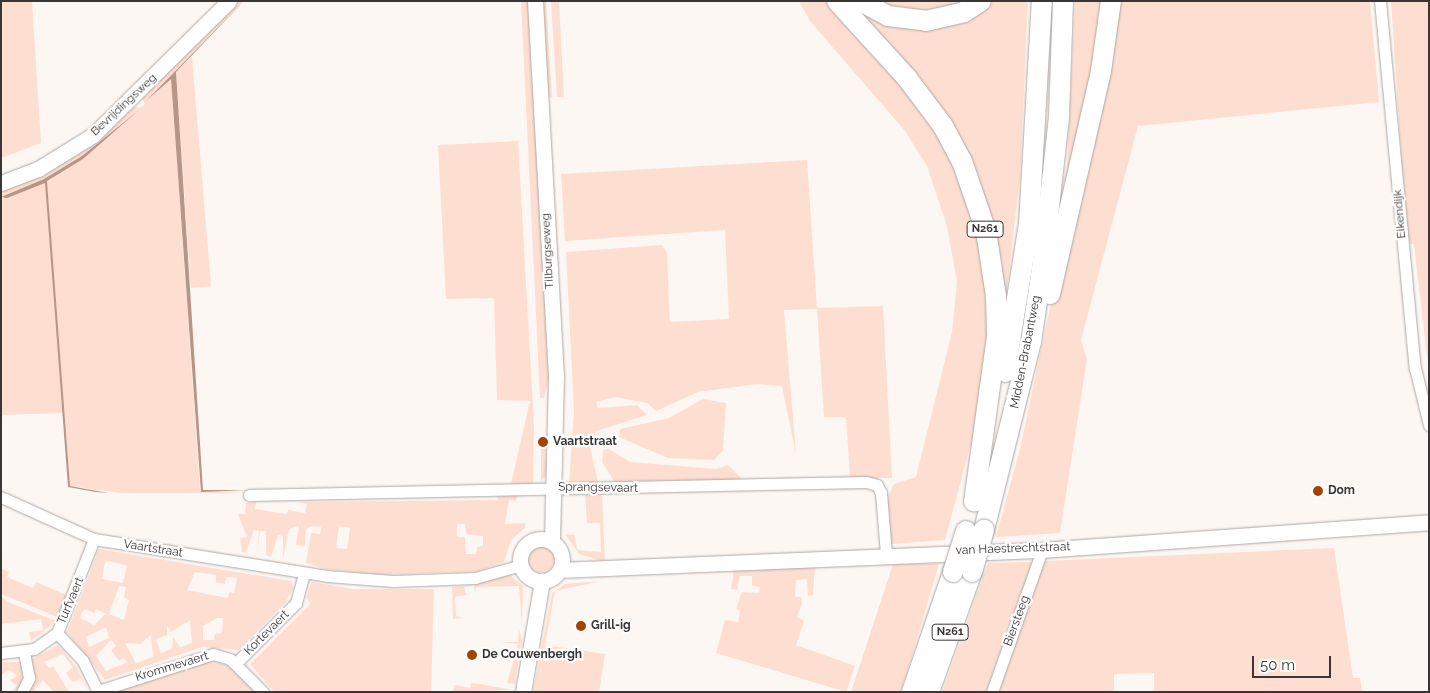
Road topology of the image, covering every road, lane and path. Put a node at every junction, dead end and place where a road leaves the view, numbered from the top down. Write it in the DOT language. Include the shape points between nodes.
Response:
graph roads {
  1 [pos="229,1"];
  2 [pos="535,1"];
  3 [pos="837,1"];
  4 [pos="860,1"];
  5 [pos="981,1"];
  6 [pos="1042,1"];
  7 [pos="1063,1"];
  8 [pos="1111,1"];
  9 [pos="1380,1"];
  10 [pos="1,183"];
  11 [pos="1030,342"];
  12 [pos="1429,426"];
  13 [pos="550,494"];
  14 [pos="248,495"];
  15 [pos="1,496"];
  16 [pos="974,502"];
  17 [pos="1429,522"];
  18 [pos="975,530"];
  19 [pos="94,539"];
  20 [pos="546,540"];
  21 [pos="1042,550"];
  22 [pos="886,554"];
  23 [pos="562,564"];
  24 [pos="521,566"];
  25 [pos="962,572"];
  26 [pos="304,573"];
  27 [pos="538,580"];
  28 [pos="57,633"];
  29 [pos="24,652"];
  30 [pos="1,654"];
  31 [pos="236,663"];
  32 [pos="98,691"];
  33 [pos="22,692"];
  34 [pos="263,692"];
  35 [pos="523,692"];
  36 [pos="912,692"];
  37 [pos="929,692"];
  38 [pos="992,692"];
  1 -- 10 [label="street, Bevrijdingsweg" via="93,135 38,168"];
  2 -- 13 [label="street, Tilburgseweg" via="556,376"];
  3 -- 16 [label="highway, N261" via="907,78 942,126 962,161 986,231 997,328"];
  4 -- 5 [label="highway" via="888,16 926,21 964,12"];
  6 -- 16 [label="highway, Midden-Brabantweg / N261" via="1029,224 1010,346"];
  7 -- 11 [label="highway, Midden-Brabantweg / N261" via="1054,171"];
  8 -- 11 [label="highway, N261" via="1101,71 1062,245 1046,311"];
  9 -- 12 [label="street, Eikendijk" via="1415,368"];
  11 -- 18 [label="highway, Midden-Brabantweg / N261"];
  13 -- 14 [label="street, Sprangsevaart"];
  13 -- 20 [label="street, Tilburgseweg"];
  13 -- 22 [label="street, Sprangsevaart" via="866,482 877,485 881,493"];
  15 -- 19 [label="street, Vaartstraat"];
  16 -- 18 [label="highway, Midden-Brabantweg / N261"];
  17 -- 21 [label="street, van Haestrechtstraat"];
  18 -- 25 [label="highway, Midden-Brabantweg / N261, bridge"];
  19 -- 26 [label="street, Vaartstraat"];
  19 -- 28 [label="street, Turfvaert"];
  20 -- 23 [label="street"];
  20 -- 24 [label="street" via="524,548"];
  21 -- 22 [label="street, van Haestrechtstraat"];
  21 -- 38 [label="street, Biersteeg"];
  22 -- 23 [label="street, van Haestrechtstraat" via="596,569"];
  23 -- 27 [label="street"];
  24 -- 26 [label="street, Vaartstraat" via="475,578 403,581"];
  24 -- 27 [label="street"];
  25 -- 36 [label="highway, Midden-Brabantweg / N261"];
  25 -- 37 [label="highway, Midden-Brabantweg / N261"];
  26 -- 31 [label="street, Kortevaert" via="296,603"];
  27 -- 35 [label="street"];
  28 -- 29 [label="street, Turfvaert"];
  28 -- 32 [label="street" via="82,661"];
  29 -- 30 [label="street, Turfvaert"];
  29 -- 33 [label="street" via="29,678"];
  31 -- 32 [label="street, Krommevaert" via="223,656 205,655"];
  31 -- 34 [label="street, Krommevaert"];
}
